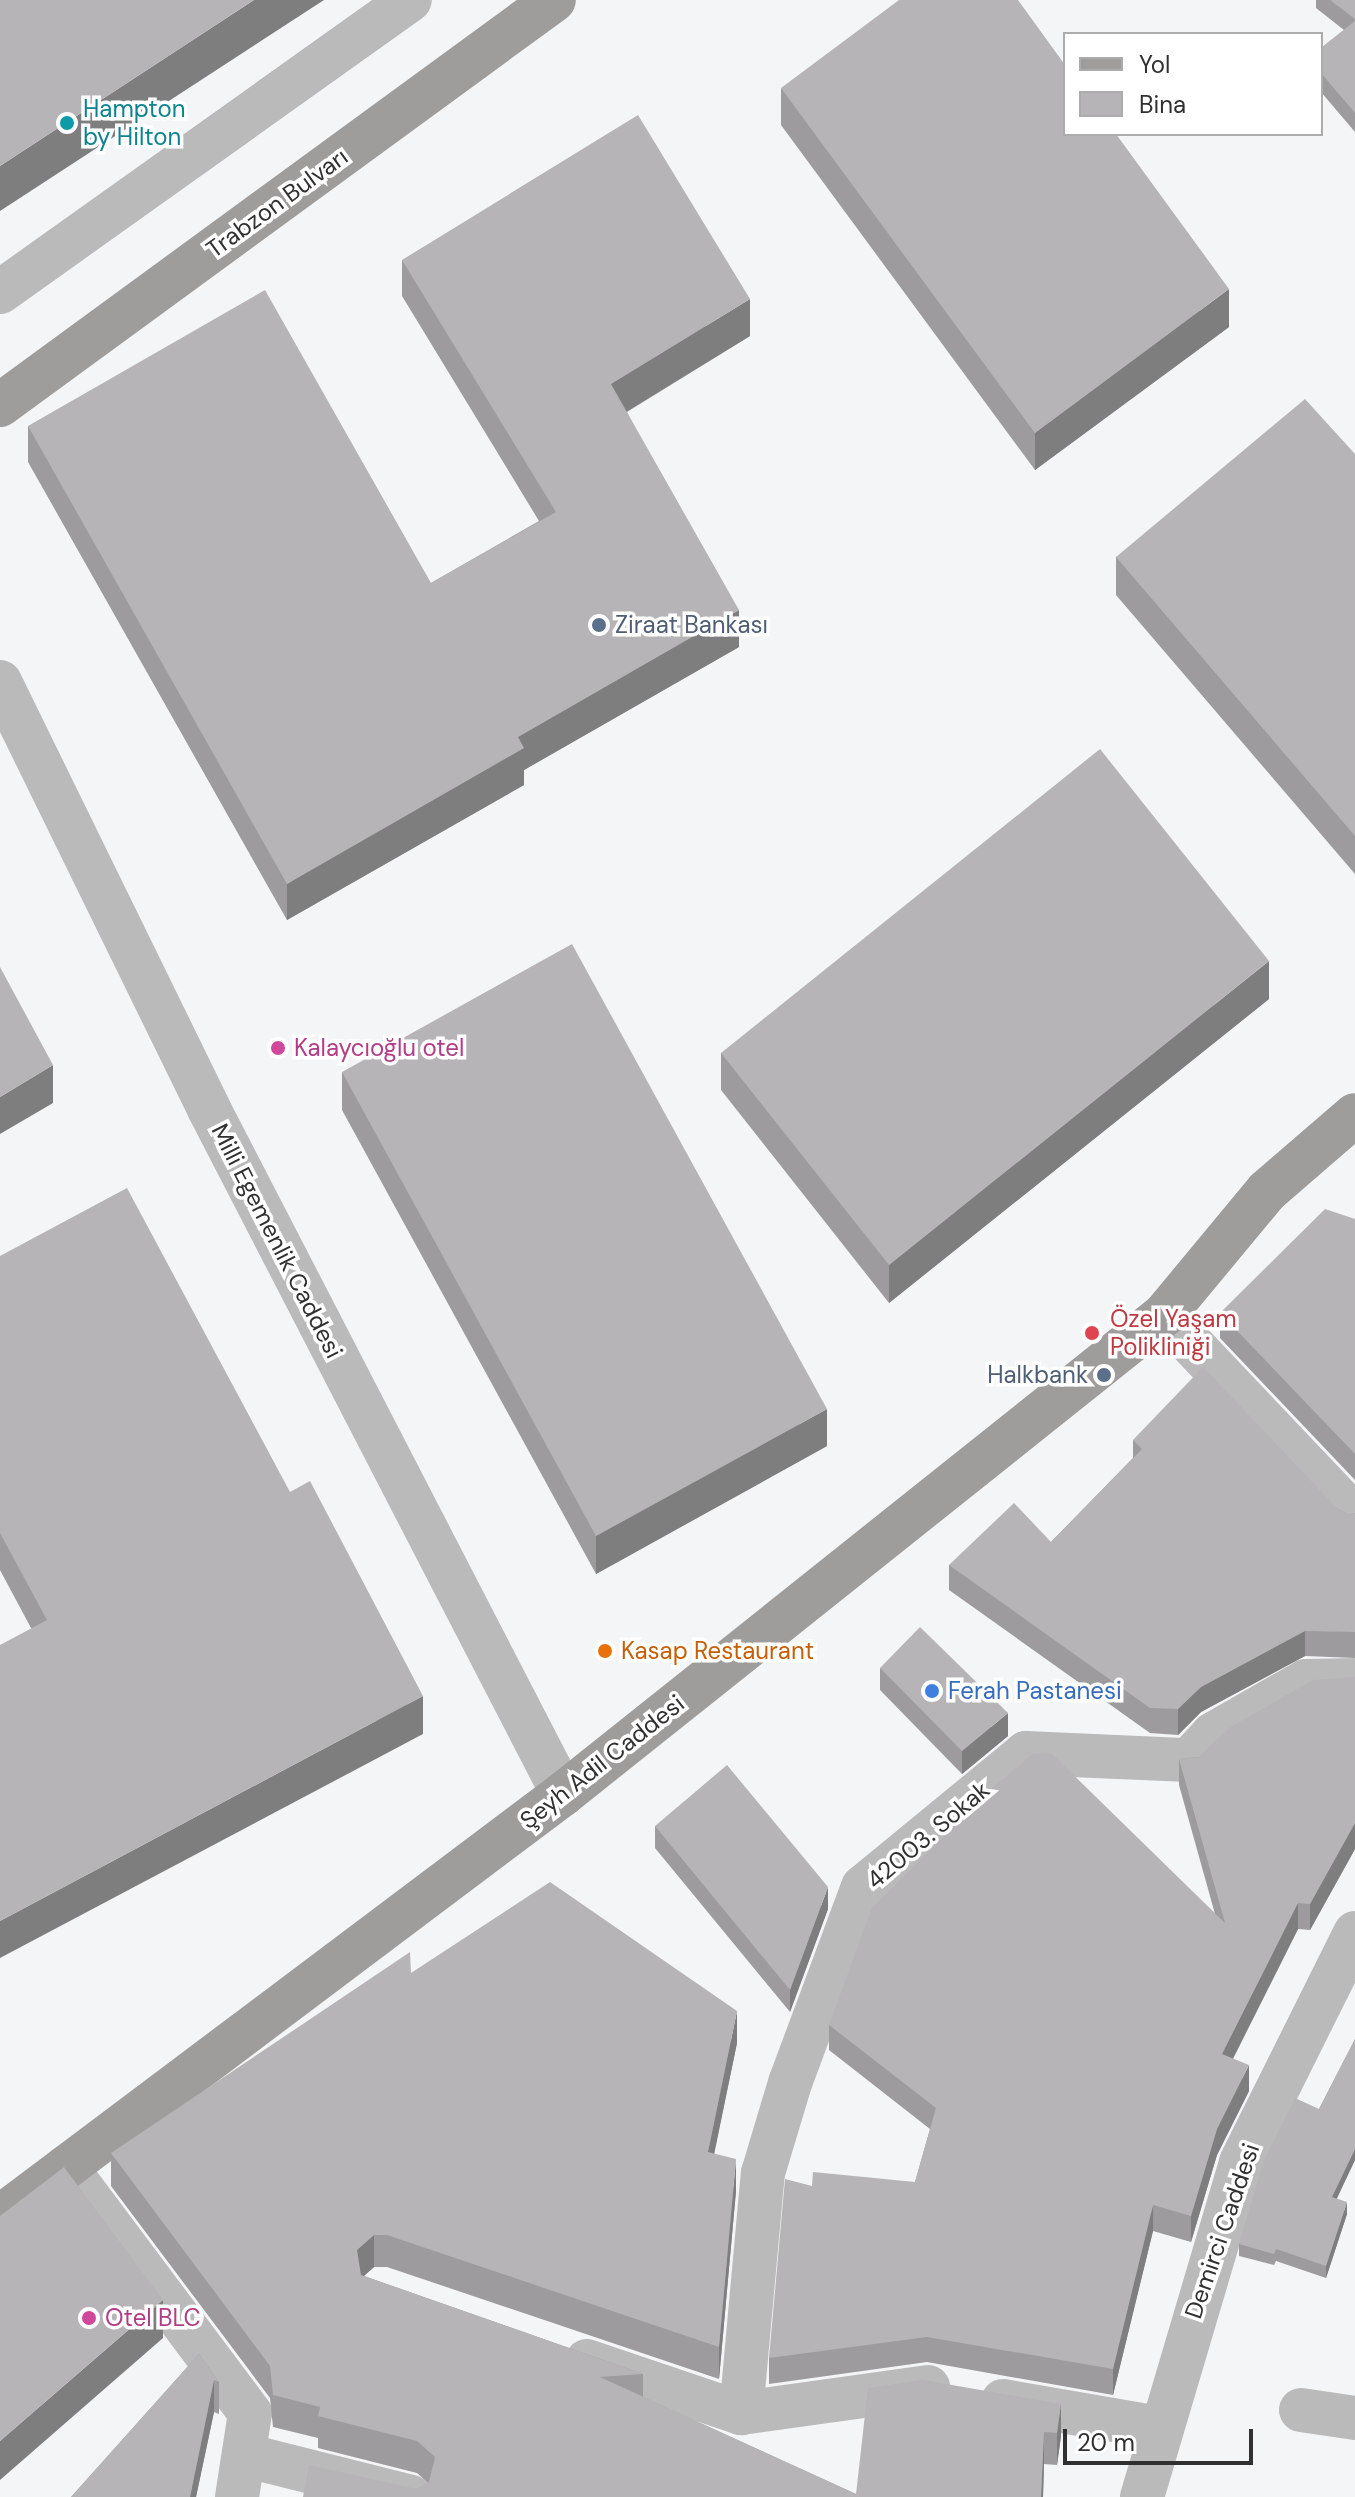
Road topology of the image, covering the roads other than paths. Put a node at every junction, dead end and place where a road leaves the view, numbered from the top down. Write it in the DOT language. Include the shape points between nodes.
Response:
graph roads {
  1 [pos="410,0"];
  2 [pos="554,0"];
  3 [pos="0,292"];
  4 [pos="0,405"];
  5 [pos="0,682"];
  6 [pos="1355,1115"];
  7 [pos="1164,1315"];
  8 [pos="1355,1516"];
  9 [pos="1355,1680"];
  10 [pos="563,1794"];
  11 [pos="1355,1933"];
  12 [pos="66,2167"];
  13 [pos="0,2217"];
  14 [pos="546,2347"];
  15 [pos="1301,2410"];
  16 [pos="741,2413"];
  17 [pos="1355,2418"];
  18 [pos="1159,2428"];
  19 [pos="241,2476"];
  20 [pos="411,2497"];
  21 [pos="1142,2497"];
  1 -- 3 [label="street"];
  2 -- 4 [label="main road, Trabzon Bulvarı"];
  5 -- 10 [label="street, Milli Egemenlik Caddesi" via="209,1109"];
  6 -- 7 [label="main road, Şeyh Adil Caddesi" via="1267,1191"];
  7 -- 8 [label="street"];
  7 -- 10 [label="main road, Şeyh Adil Caddesi"];
  9 -- 16 [label="street, 42003. Sokak" via="1306,1681 1213,1734 1189,1760 1026,1753 863,1887 790,2083 763,2173"];
  10 -- 12 [label="main road, Şeyh Adil Caddesi"];
  11 -- 18 [label="street, Demirci Caddesi" via="1241,2162"];
  12 -- 13 [label="main road, Şeyh Adil Caddesi"];
  12 -- 19 [label="street" via="250,2413"];
  14 -- 16 [label="street"];
  15 -- 17 [label="street"];
  16 -- 18 [label="street" via="923,2387"];
  18 -- 21 [label="street, Demirci Caddesi"];
  19 -- 20 [label="street"];
}
